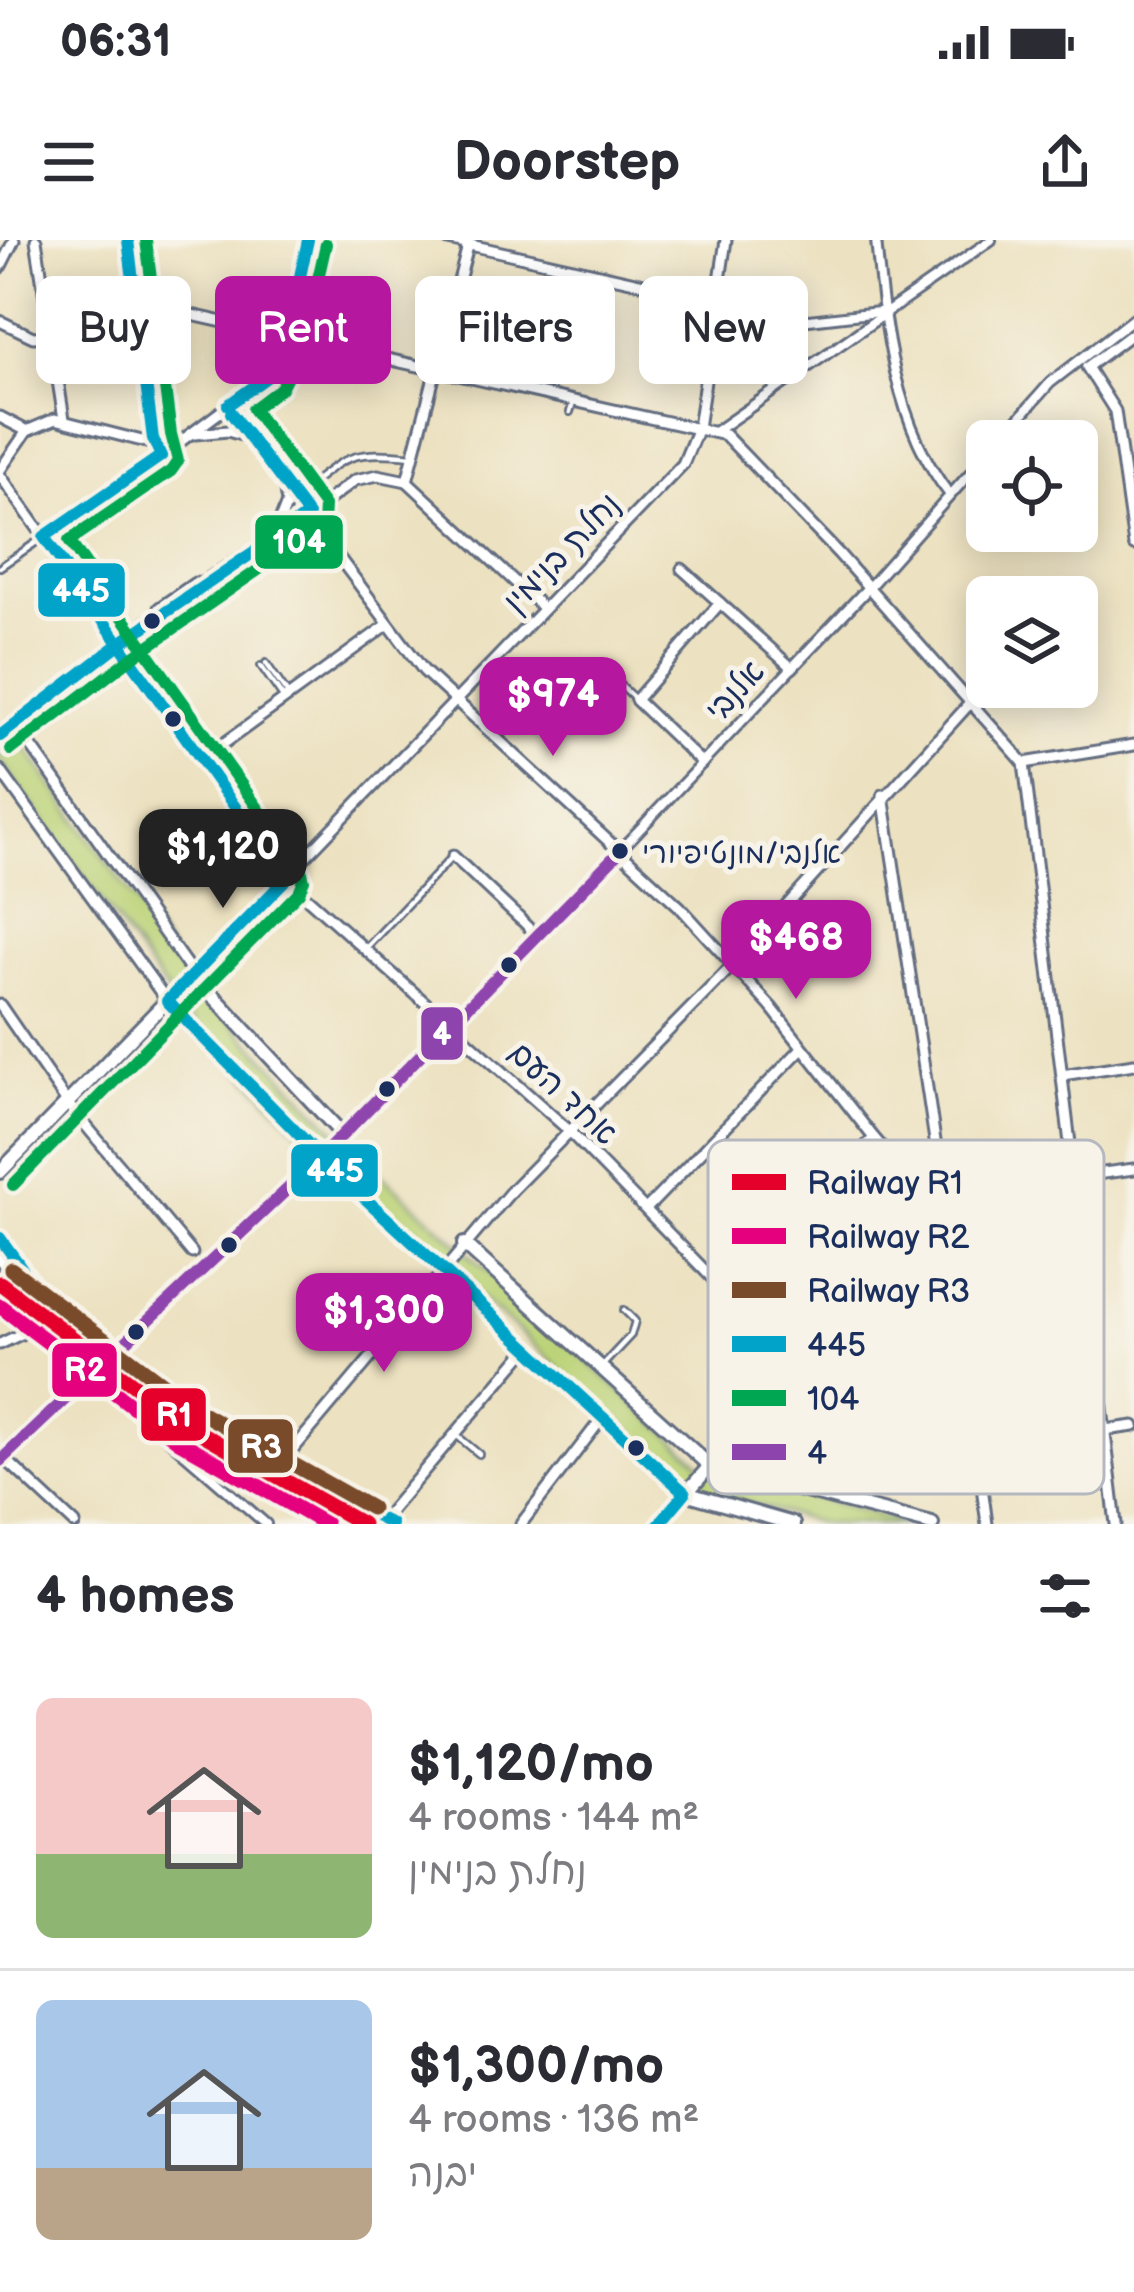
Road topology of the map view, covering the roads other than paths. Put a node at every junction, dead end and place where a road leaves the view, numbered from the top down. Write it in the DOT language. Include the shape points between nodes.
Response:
graph roads {
  1 [pos="14,240"];
  2 [pos="36,240"];
  3 [pos="128,240"];
  4 [pos="308,240"];
  5 [pos="448,240"];
  6 [pos="726,240"];
  7 [pos="875,240"];
  8 [pos="991,240"];
  9 [pos="469,243"];
  10 [pos="980,243"];
  11 [pos="0,268"];
  12 [pos="41,276"];
  13 [pos="131,276"];
  14 [pos="300,276"];
  15 [pos="461,276"];
  16 [pos="719,276"];
  17 [pos="639,282"];
  18 [pos="883,311"];
  19 [pos="1134,318"];
  20 [pos="808,320"];
  21 [pos="0,321"];
  22 [pos="1134,332"];
  23 [pos="36,338"];
  24 [pos="58,384"];
  25 [pos="146,384"];
  26 [pos="258,384"];
  27 [pos="434,384"];
  28 [pos="490,384"];
  29 [pos="704,384"];
  30 [pos="228,408"];
  31 [pos="0,417"];
  32 [pos="64,418"];
  33 [pos="1017,420"];
  34 [pos="698,428"];
  35 [pos="27,431"];
  36 [pos="716,431"];
  37 [pos="189,434"];
  38 [pos="250,438"];
  39 [pos="154,444"];
  40 [pos="161,456"];
  41 [pos="414,456"];
  42 [pos="0,472"];
  43 [pos="966,477"];
  44 [pos="407,481"];
  45 [pos="283,482"];
  46 [pos="950,495"];
  47 [pos="294,497"];
  48 [pos="308,515"];
  49 [pos="604,523"];
  50 [pos="616,534"];
  51 [pos="44,537"];
  52 [pos="1134,545"];
  53 [pos="0,566"];
  54 [pos="682,568"];
  55 [pos="868,586"];
  56 [pos="197,587"];
  57 [pos="720,603"];
  58 [pos="543,608"];
  59 [pos="162,611"];
  60 [pos="388,625"];
  61 [pos="141,626"];
  62 [pos="119,644"];
  63 [pos="597,664"];
  64 [pos="264,665"];
  65 [pos="792,668"];
  66 [pos="966,694"];
  67 [pos="287,698"];
  68 [pos="636,700"];
  69 [pos="455,702"];
  70 [pos="966,707"];
  71 [pos="978,708"];
  72 [pos="15,723"];
  73 [pos="0,736"];
  74 [pos="1134,745"];
  75 [pos="201,760"];
  76 [pos="702,763"];
  77 [pos="1024,763"];
  78 [pos="0,770"];
  79 [pos="883,794"];
  80 [pos="620,850"];
  81 [pos="453,856"];
  82 [pos="286,879"];
  83 [pos="520,919"];
  84 [pos="534,933"];
  85 [pos="365,949"];
  86 [pos="733,965"];
  87 [pos="193,974"];
  88 [pos="167,1001"];
  89 [pos="0,1005"];
  90 [pos="453,1027"];
  91 [pos="802,1048"];
  92 [pos="1134,1064"];
  93 [pos="1062,1075"];
  94 [pos="68,1104"];
  95 [pos="568,1130"];
  96 [pos="343,1135"];
  97 [pos="874,1138"];
  98 [pos="713,1140"];
  99 [pos="935,1140"];
  100 [pos="1071,1140"];
  101 [pos="708,1145"];
  102 [pos="320,1157"];
  103 [pos="1134,1169"];
  104 [pos="0,1172"];
  105 [pos="1104,1174"];
  106 [pos="647,1208"];
  107 [pos="0,1238"];
  108 [pos="464,1244"];
  109 [pos="192,1253"];
  110 [pos="0,1257"];
  111 [pos="205,1267"];
  112 [pos="443,1268"];
  113 [pos="708,1271"];
  114 [pos="624,1310"];
  115 [pos="51,1328"];
  116 [pos="0,1344"];
  117 [pos="528,1348"];
  118 [pos="101,1365"];
  119 [pos="601,1368"];
  120 [pos="603,1417"];
  121 [pos="1104,1421"];
  122 [pos="1134,1426"];
  123 [pos="1105,1430"];
  124 [pos="161,1433"];
  125 [pos="455,1434"];
  126 [pos="479,1454"];
  127 [pos="708,1458"];
  128 [pos="2,1459"];
  129 [pos="708,1463"];
  130 [pos="287,1474"];
  131 [pos="685,1492"];
  132 [pos="828,1494"];
  133 [pos="983,1494"];
  134 [pos="769,1521"];
  135 [pos="75,1524"];
  136 [pos="266,1524"];
  137 [pos="354,1524"];
  138 [pos="390,1524"];
  139 [pos="521,1524"];
  140 [pos="659,1524"];
  141 [pos="793,1524"];
  142 [pos="932,1524"];
  143 [pos="987,1524"];
  144 [pos="1116,1524"];
  1 -- 11 [label="street"];
  2 -- 12 [label="street"];
  3 -- 13 [label="street"];
  4 -- 14 [label="street"];
  5 -- 9 [label="street"];
  6 -- 16 [label="street"];
  7 -- 18 [label="street"];
  8 -- 10 [label="street"];
  9 -- 15 [label="street"];
  9 -- 17 [label="street"];
  10 -- 18 [label="street"];
  18 -- 20 [label="street"];
  18 -- 36 [label="street"];
  18 -- 46 [label="street" via="910,414"];
  19 -- 33 [label="street" via="1050,382"];
  21 -- 23 [label="street"];
  22 -- 52 [label="street" via="1087,367 1115,411"];
  24 -- 32 [label="street"];
  25 -- 39 [label="street"];
  26 -- 30 [label="street"];
  27 -- 41 [label="street"];
  28 -- 34 [label="street"];
  29 -- 34 [label="street"];
  30 -- 37 [label="street"];
  30 -- 38 [label="street"];
  31 -- 35 [label="street"];
  32 -- 35 [label="street"];
  32 -- 39 [label="street"];
  34 -- 36 [label="street"];
  34 -- 50 [label="street, נחלת בנימין" via="683,464"];
  35 -- 42 [label="street"];
  36 -- 55 [label="street" via="744,450"];
  37 -- 38 [label="street"];
  37 -- 40 [label="street"];
  38 -- 45 [label="street"];
  39 -- 40 [label="street"];
  40 -- 51 [label="street"];
  41 -- 44 [label="street"];
  41 -- 47 [label="lane" via="361,452"];
  42 -- 51 [label="street, אחד העם"];
  43 -- 46 [label="street, אלנבי"];
  44 -- 48 [label="street" via="362,477"];
  44 -- 58 [label="street"];
  45 -- 47 [label="street"];
  45 -- 48 [label="street" via="278,534"];
  46 -- 55 [label="street, אלנבי"];
  47 -- 48 [label="street"];
  48 -- 60 [label="street"];
  49 -- 50 [label="lane"];
  50 -- 58 [label="street, נחלת בנימין"];
  51 -- 53 [label="lane"];
  51 -- 62 [label="street, אחד העם"];
  54 -- 57 [label="street"];
  55 -- 65 [label="street, אלנבי"];
  55 -- 66 [label="street"];
  56 -- 59 [label="street"];
  57 -- 65 [label="street"];
  57 -- 68 [label="street"];
  58 -- 69 [label="street, נחלת בנימין"];
  60 -- 67 [label="street"];
  60 -- 69 [label="street"];
  61 -- 62 [label="street"];
  62 -- 72 [label="street"];
  62 -- 75 [label="street, אחד העם"];
  63 -- 68 [label="lane"];
  64 -- 67 [label="lane"];
  65 -- 76 [label="street, אלנבי"];
  67 -- 75 [label="street"];
  68 -- 76 [label="street"];
  69 -- 80 [label="street"];
  69 -- 82 [label="street, נחלת בנימין"];
  70 -- 79 [label="street"];
  71 -- 77 [label="street"];
  72 -- 73 [label="street"];
  72 -- 87 [label="street"];
  74 -- 77 [label="street"];
  75 -- 82 [label="street, אחד העם"];
  76 -- 80 [label="street, אלנבי"];
  77 -- 93 [label="street"];
  78 -- 88 [label="street"];
  79 -- 86 [label="street"];
  79 -- 99 [label="street"];
  80 -- 86 [label="street"];
  80 -- 90 [label="street, אלנבי"];
  81 -- 83 [label="street"];
  81 -- 85 [label="lane"];
  82 -- 85 [label="street, אחד העם"];
  82 -- 87 [label="street, נחלת בנימין"];
  83 -- 84 [label="street"];
  85 -- 90 [label="street, אחד העם"];
  86 -- 91 [label="street"];
  86 -- 95 [label="street"];
  87 -- 88 [label="street, נחלת בנימין"];
  87 -- 96 [label="street"];
  88 -- 94 [label="street, נחלת בנימין"];
  88 -- 102 [label="street"];
  89 -- 94 [label="street"];
  90 -- 95 [label="street, אחד העם"];
  90 -- 96 [label="street, אלנבי"];
  91 -- 97 [label="street"];
  91 -- 98 [label="street"];
  92 -- 93 [label="street"];
  93 -- 100 [label="street"];
  94 -- 104 [label="street, נחלת בנימין"];
  94 -- 109 [label="street"];
  95 -- 106 [label="street, אחד העם"];
  95 -- 108 [label="street"];
  96 -- 102 [label="street, אלנבי"];
  101 -- 106 [label="street"];
  102 -- 111 [label="street, אלנבי"];
  102 -- 112 [label="street"];
  103 -- 105 [label="street"];
  106 -- 113 [label="street, אחד העם"];
  107 -- 118 [label="street"];
  108 -- 112 [label="street"];
  108 -- 119 [label="street"];
  109 -- 111 [label="street"];
  110 -- 115 [label="street"];
  111 -- 118 [label="street, אלנבי"];
  112 -- 117 [label="street"];
  112 -- 130 [label="street" via="286,1458"];
  114 -- 119 [label="lane" via="634,1321 631,1335"];
  115 -- 116 [label="street"];
  115 -- 118 [label="street"];
  117 -- 120 [label="street"];
  117 -- 125 [label="street"];
  118 -- 128 [label="street, אלנבי"];
  118 -- 130 [label="street"];
  118 -- 137 [label="street" via="183,1429"];
  119 -- 127 [label="street"];
  120 -- 131 [label="street"];
  120 -- 139 [label="street"];
  121 -- 123 [label="street"];
  122 -- 123 [label="street"];
  123 -- 144 [label="street"];
  124 -- 136 [label="street"];
  125 -- 126 [label="lane"];
  125 -- 138 [label="street" via="390,1511"];
  128 -- 135 [label="street"];
  129 -- 131 [label="street"];
  130 -- 138 [label="street"];
  131 -- 134 [label="street"];
  131 -- 140 [label="street"];
  132 -- 142 [label="street"];
  133 -- 143 [label="street"];
  134 -- 141 [label="street"];
}
